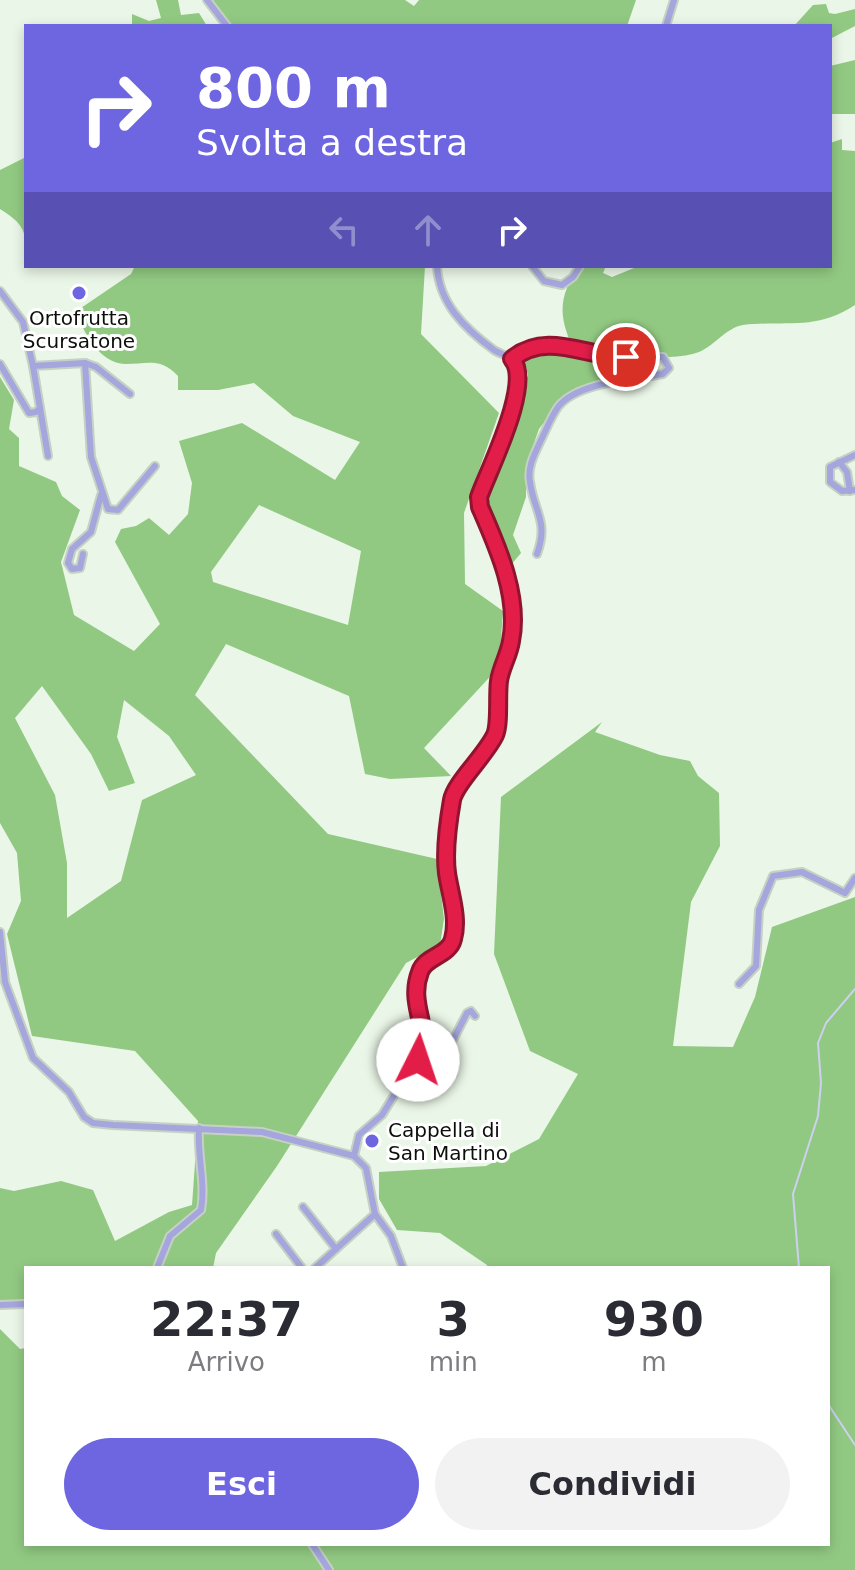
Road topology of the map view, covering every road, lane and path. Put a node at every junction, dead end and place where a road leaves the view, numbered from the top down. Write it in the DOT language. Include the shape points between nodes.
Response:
graph roads {
  1 [pos="207,0"];
  2 [pos="674,0"];
  3 [pos="225,24"];
  4 [pos="667,24"];
  5 [pos="437,268"];
  6 [pos="534,268"];
  7 [pos="579,268"];
  8 [pos="0,291"];
  9 [pos="512,359"];
  10 [pos="85,363"];
  11 [pos="0,364"];
  12 [pos="33,366"];
  13 [pos="130,394"];
  14 [pos="40,408"];
  15 [pos="855,455"];
  16 [pos="48,456"];
  17 [pos="839,462"];
  18 [pos="155,466"];
  19 [pos="853,487"];
  20 [pos="101,495"];
  21 [pos="83,554"];
  22 [pos="537,554"];
  23 [pos="855,878"];
  24 [pos="0,932"];
  25 [pos="739,984"];
  26 [pos="475,1016"];
  27 [pos="425,1038"];
  28 [pos="199,1128"];
  29 [pos="354,1156"];
  30 [pos="303,1207"];
  31 [pos="375,1214"];
  32 [pos="276,1234"];
  33 [pos="336,1249"];
  34 [pos="158,1266"];
  35 [pos="300,1266"];
  36 [pos="317,1266"];
  37 [pos="402,1266"];
  38 [pos="24,1304"];
  39 [pos="0,1305"];
  40 [pos="313,1546"];
  41 [pos="329,1570"];
  1 -- 3 [label="street"];
  2 -- 4 [label="street"];
  5 -- 9 [label="street" via="449,306 483,342"];
  6 -- 7 [label="street" via="544,281 562,285"];
  8 -- 12 [label="street" via="23,322"];
  9 -- 22 [label="street" via="538,347 571,346 596,356 663,357 669,368 663,374 583,391 558,407 530,473 542,520"];
  9 -- 27 [label="street" via="518,373 516,394 479,497 503,564 512,638 500,678 498,729 452,799 447,870 454,936 451,945 419,973 416,1000"];
  10 -- 12 [label="street"];
  10 -- 13 [label="street"];
  10 -- 20 [label="street" via="91,457"];
  11 -- 14 [label="street" via="29,413"];
  12 -- 14 [label="street"];
  14 -- 16 [label="street"];
  15 -- 17 [label="street"];
  17 -- 19 [label="street"];
  17 -- 19 [label="street" via="830,467 830,482 842,491"];
  18 -- 20 [label="street" via="118,510 108,509"];
  20 -- 21 [label="street" via="91,532 72,549 72,569 80,568"];
  23 -- 25 [label="street" via="845,893 802,872 773,876 759,910 756,966"];
  24 -- 28 [label="street" via="5,982 33,1058 69,1092 84,1117 113,1125"];
  26 -- 27 [label="street" via="467,1013 446,1045"];
  27 -- 29 [label="street" via="418,1060 388,1106 359,1135"];
  28 -- 29 [label="street" via="262,1132"];
  28 -- 34 [label="street" via="201,1210 170,1236"];
  29 -- 31 [label="street" via="366,1168"];
  30 -- 33 [label="street"];
  31 -- 33 [label="street"];
  31 -- 37 [label="street"];
  32 -- 35 [label="street"];
  33 -- 36 [label="street"];
  38 -- 39 [label="street"];
  40 -- 41 [label="street"];
}
